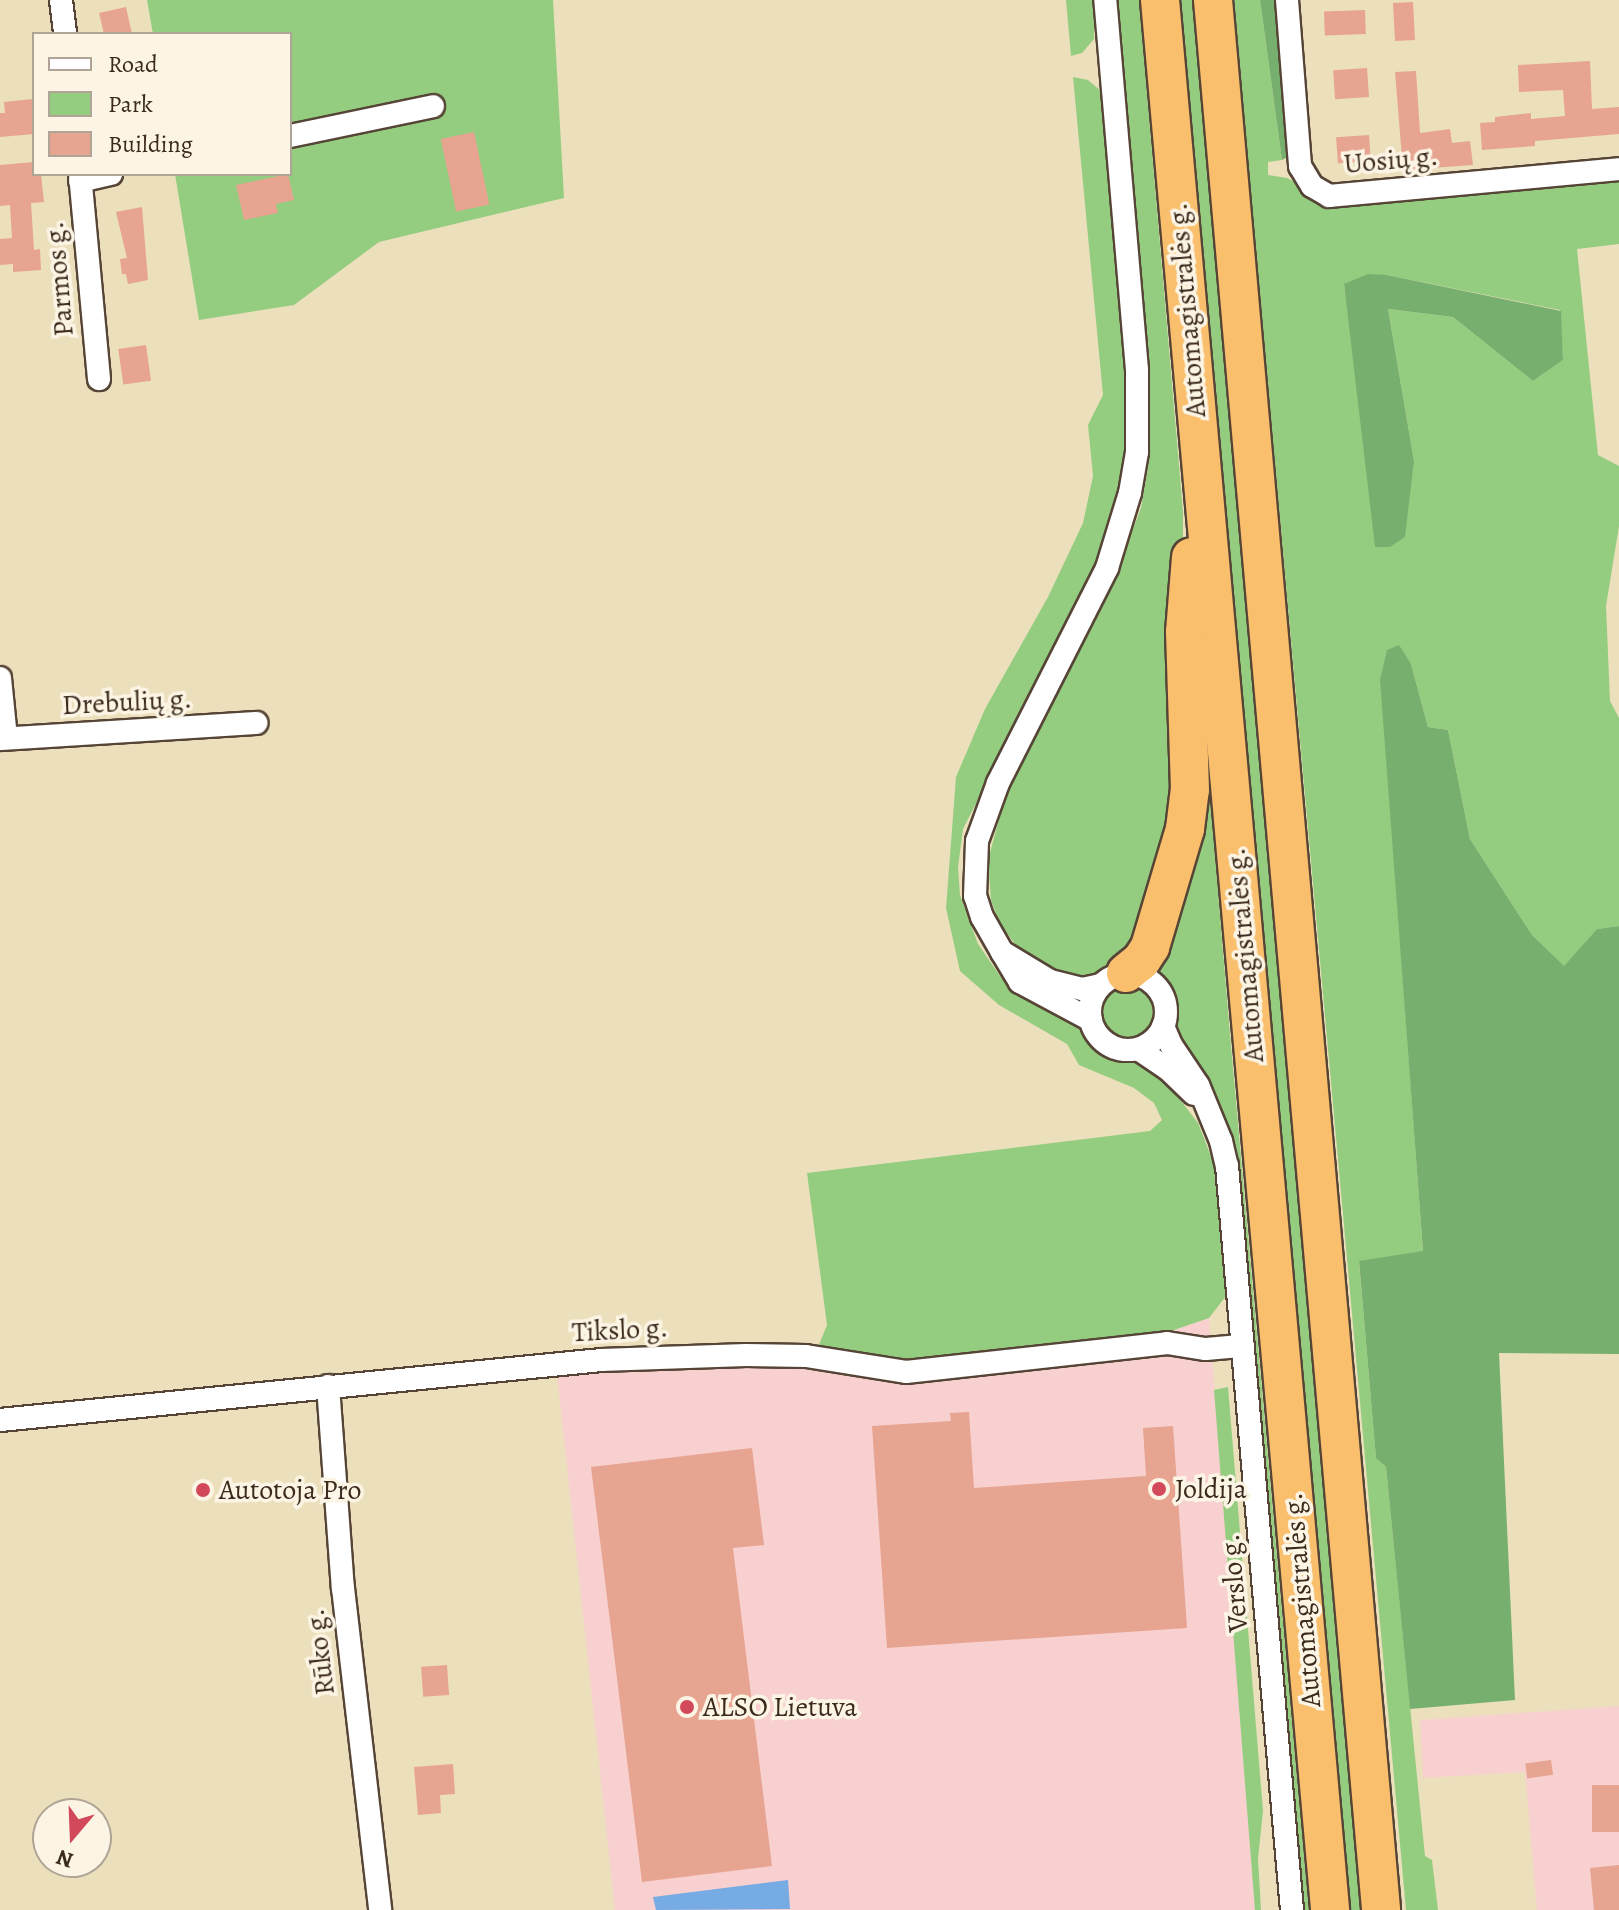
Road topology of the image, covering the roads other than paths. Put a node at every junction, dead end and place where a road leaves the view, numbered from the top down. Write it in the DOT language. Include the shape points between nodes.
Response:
graph roads {
  1 [pos="61,0"];
  2 [pos="1105,0"];
  3 [pos="1213,0"];
  4 [pos="1287,0"];
  5 [pos="1160,4"];
  6 [pos="65,32"];
  7 [pos="433,106"];
  8 [pos="292,136"];
  9 [pos="1619,169"];
  10 [pos="80,177"];
  11 [pos="99,379"];
  12 [pos="0,678"];
  13 [pos="257,723"];
  14 [pos="3,738"];
  15 [pos="1002,952"];
  16 [pos="1113,979"];
  17 [pos="1091,1020"];
  18 [pos="1163,1026"];
  19 [pos="1138,1049"];
  20 [pos="1207,1110"];
  21 [pos="1243,1346"];
  22 [pos="328,1386"];
  23 [pos="0,1420"];
  24 [pos="1347,1511"];
  25 [pos="380,1910"];
  26 [pos="1292,1910"];
  27 [pos="1330,1910"];
  28 [pos="1381,1910"];
  29 [pos="1399,1910"];
  1 -- 6 [label="street"];
  2 -- 15 [label="street" via="1137,370 1137,452 1107,568 998,783 977,841 975,896"];
  3 -- 24 [label="highway, Automagistralės g."];
  4 -- 9 [label="street, Uosių g." via="1300,166 1312,186 1329,196"];
  5 -- 16 [label="highway" via="1154,48 1192,547 1185,632 1190,790 1175,869 1150,947"];
  5 -- 27 [label="highway, Automagistralės g."];
  7 -- 8 [label="street"];
  10 -- 11 [label="street, Parmos g."];
  12 -- 14 [label="street"];
  13 -- 14 [label="street, Drebulių g."];
  15 -- 16 [label="street" via="1050,981 1082,989"];
  15 -- 17 [label="street" via="1020,982"];
  16 -- 17 [label="street" via="1091,1001"];
  16 -- 18 [label="street" via="1138,974 1157,986 1166,1007"];
  17 -- 19 [label="street" via="1102,1040"];
  18 -- 19 [label="street" via="1155,1039"];
  18 -- 20 [label="street, Verslo g."];
  19 -- 20 [label="street, Verslo g." via="1168,1069"];
  20 -- 21 [label="street, Verslo g." via="1227,1166"];
  21 -- 22 [label="street, Tikslo g." via="1206,1349 1167,1343 906,1372 806,1356 601,1360"];
  21 -- 26 [label="street, Verslo g."];
  22 -- 23 [label="street, Tikslo g."];
  22 -- 25 [label="street, Rūko g." via="343,1588"];
  24 -- 28 [label="highway, Automagistralės g."];
  24 -- 29 [label="highway" via="1366,1567"];
}
